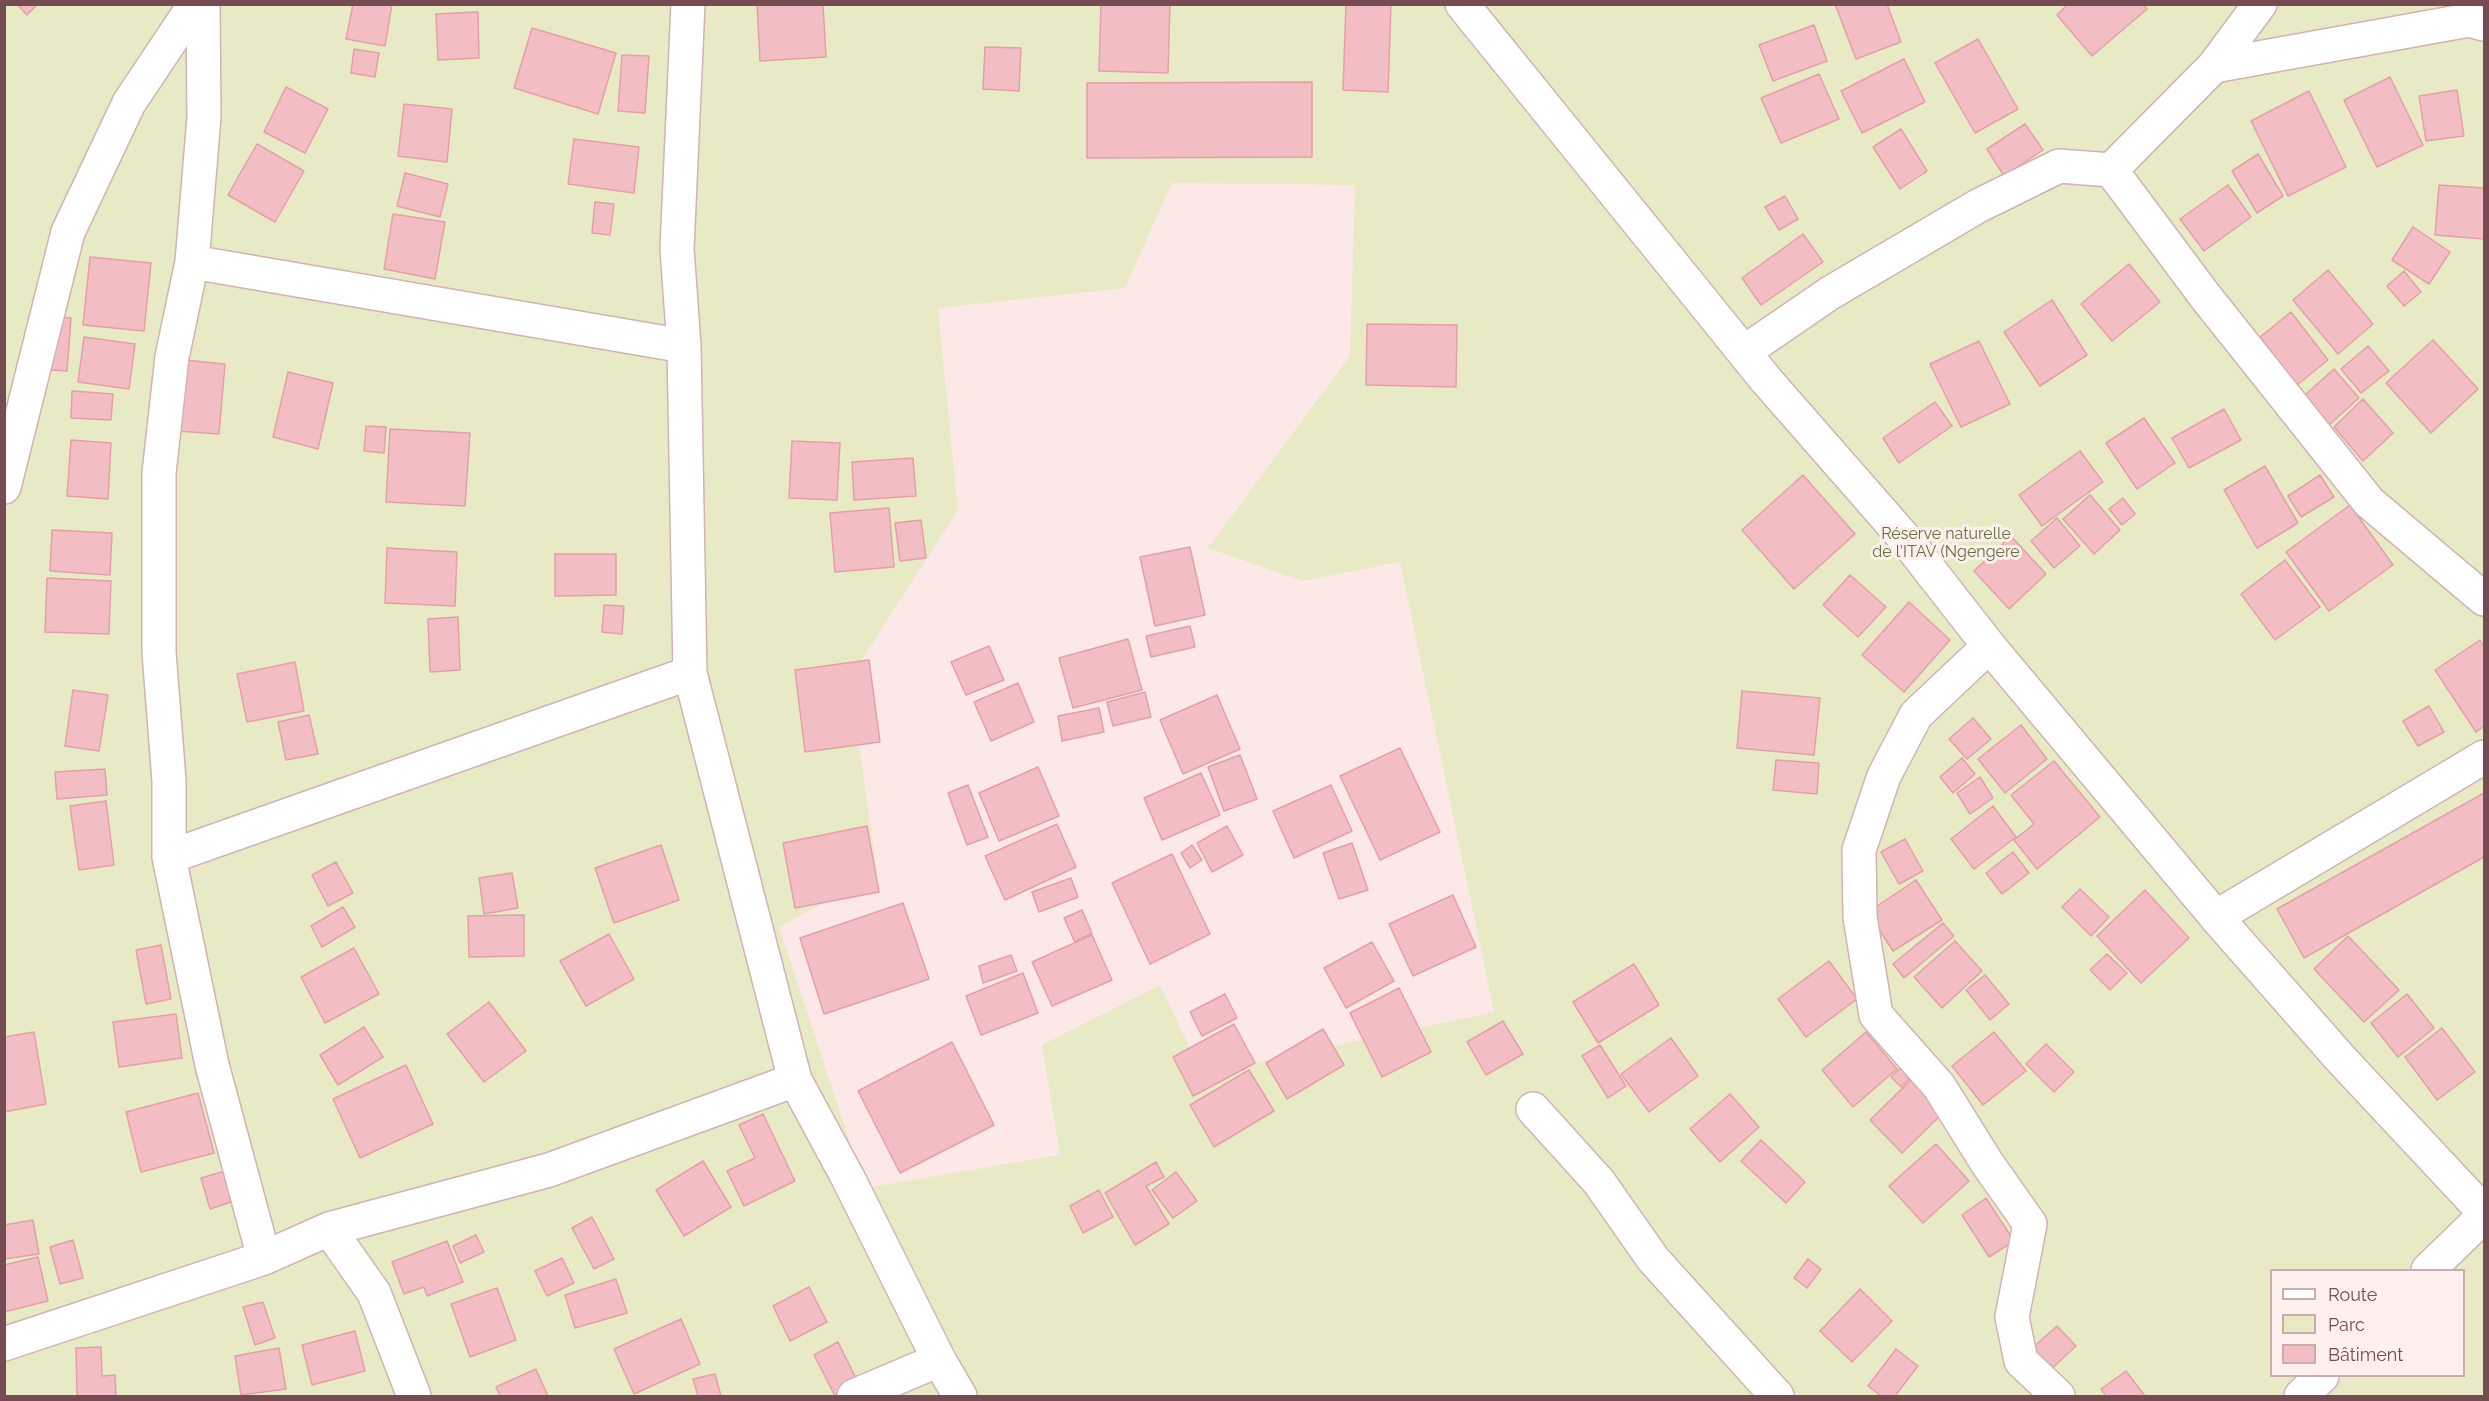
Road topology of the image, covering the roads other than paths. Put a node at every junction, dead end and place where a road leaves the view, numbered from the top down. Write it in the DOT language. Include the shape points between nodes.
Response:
graph roads {
  1 [pos="195,4"];
  2 [pos="203,4"];
  3 [pos="688,4"];
  4 [pos="1462,4"];
  5 [pos="2260,4"];
  6 [pos="2484,24"];
  7 [pos="2214,66"];
  8 [pos="2111,170"];
  9 [pos="192,262"];
  10 [pos="684,345"];
  11 [pos="1744,352"];
  12 [pos="4,487"];
  13 [pos="2484,599"];
  14 [pos="1989,646"];
  15 [pos="690,673"];
  16 [pos="2484,758"];
  17 [pos="169,857"];
  18 [pos="2216,917"];
  19 [pos="795,1080"];
  20 [pos="1533,1109"];
  21 [pos="2484,1214"];
  22 [pos="329,1229"];
  23 [pos="264,1258"];
  24 [pos="2429,1269"];
  25 [pos="4,1344"];
  26 [pos="939,1360"];
  27 [pos="2321,1377"];
  28 [pos="414,1396"];
  29 [pos="854,1396"];
  30 [pos="960,1396"];
  31 [pos="1777,1396"];
  32 [pos="2058,1396"];
  33 [pos="2301,1396"];
  1 -- 12 [label="street" via="129,103 68,232"];
  2 -- 9 [label="street" via="204,117"];
  3 -- 10 [label="street" via="677,249"];
  4 -- 11 [label="street"];
  5 -- 7 [label="street"];
  6 -- 7 [label="street" via="2469,20"];
  7 -- 8 [label="street"];
  8 -- 11 [label="street" via="2059,166 1978,206 1830,293"];
  8 -- 13 [label="street" via="2205,296 2369,502"];
  9 -- 10 [label="street"];
  9 -- 17 [label="street" via="172,357 159,473 159,652 169,781"];
  10 -- 15 [label="street"];
  11 -- 14 [label="street" via="1907,541"];
  14 -- 18 [label="street"];
  14 -- 32 [label="street" via="1916,715 1884,776 1859,850 1860,917 1876,1015 1939,1086 2030,1224 2012,1317 2021,1361"];
  15 -- 17 [label="street"];
  15 -- 19 [label="street"];
  16 -- 18 [label="street"];
  17 -- 23 [label="street" via="212,1065"];
  18 -- 21 [label="street" via="2340,1059"];
  19 -- 22 [label="street" via="549,1170"];
  19 -- 26 [label="street"];
  20 -- 31 [label="street" via="1599,1182 1653,1259"];
  21 -- 24 [label="street"];
  22 -- 23 [label="street"];
  22 -- 28 [label="street" via="374,1293"];
  23 -- 25 [label="street"];
  26 -- 29 [label="street"];
  26 -- 30 [label="street"];
  27 -- 33 [label="street"];
}
